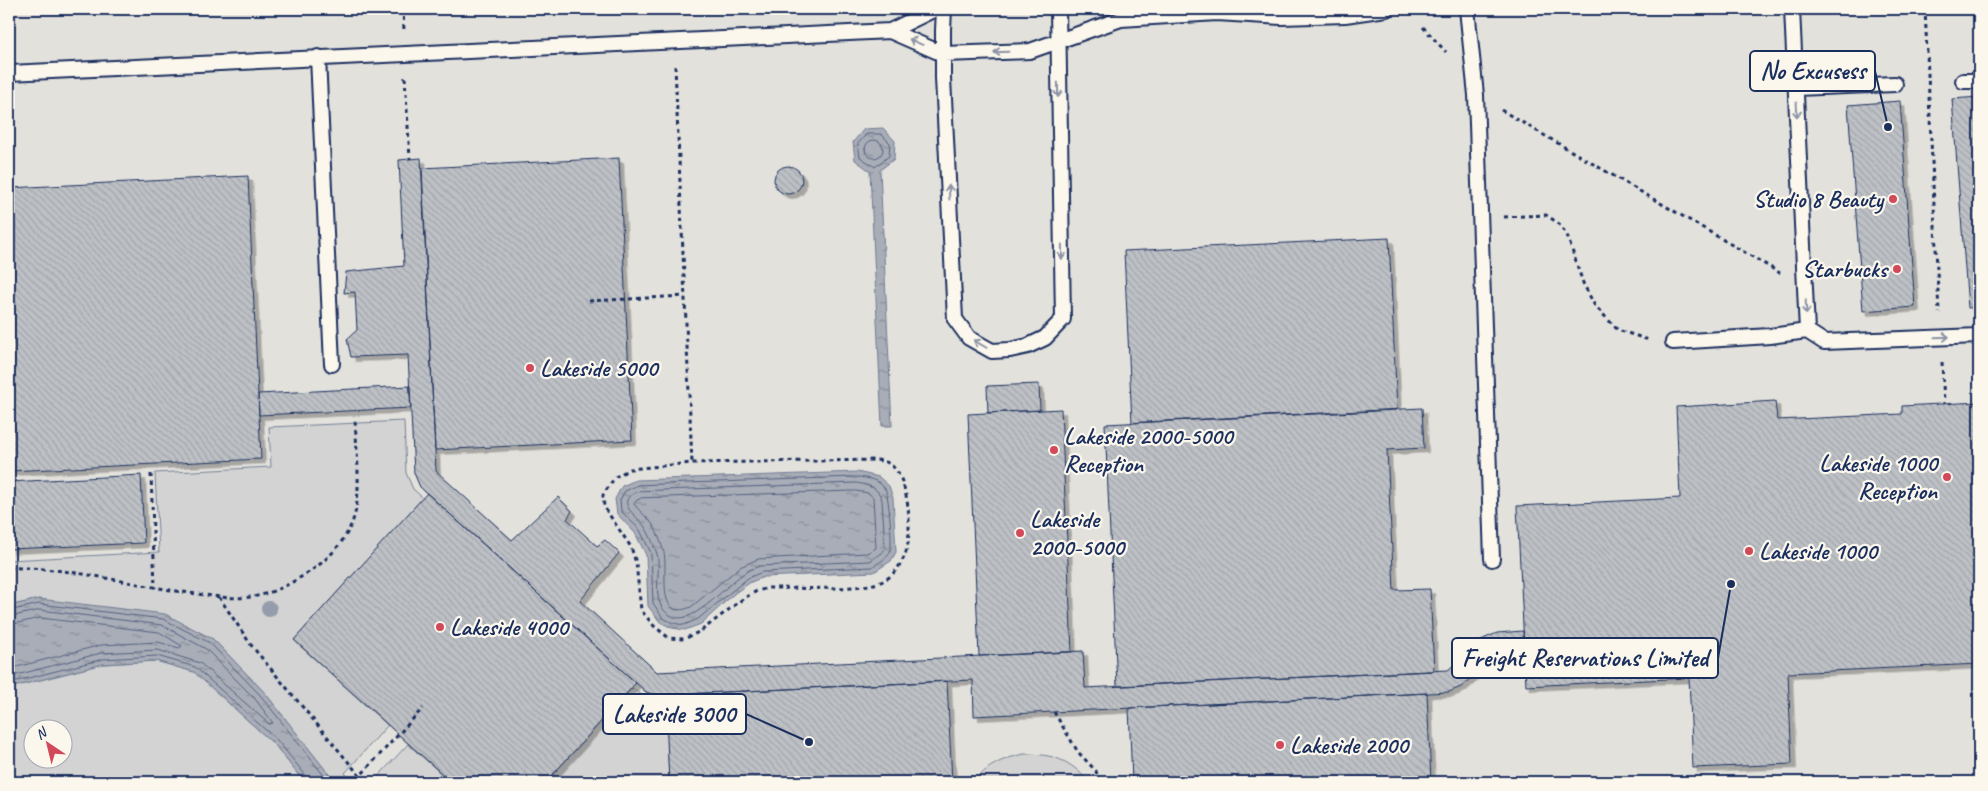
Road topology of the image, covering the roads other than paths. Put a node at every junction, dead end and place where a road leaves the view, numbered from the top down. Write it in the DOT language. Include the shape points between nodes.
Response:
graph roads {
  1 [pos="936,9"];
  2 [pos="944,9"];
  3 [pos="1058,9"];
  4 [pos="1386,9"];
  5 [pos="1467,9"];
  6 [pos="1792,9"];
  7 [pos="890,31"];
  8 [pos="1060,41"];
  9 [pos="943,54"];
  10 [pos="318,57"];
  11 [pos="9,72"];
  12 [pos="1979,80"];
  13 [pos="1963,81"];
  14 [pos="1896,84"];
  15 [pos="1796,88"];
  16 [pos="1808,331"];
  17 [pos="1979,336"];
  18 [pos="1673,342"];
  19 [pos="332,364"];
  20 [pos="1492,558"];
  1 -- 7 [label="lane"];
  2 -- 9 [label="lane"];
  3 -- 8 [label="lane"];
  4 -- 8 [label="lane" via="1336,15 1281,17 1217,13 1121,19"];
  5 -- 20 [label="lane" via="1476,95"];
  6 -- 15 [label="lane"];
  9 -- 7 [label="lane, one-way"];
  7 -- 10 [label="lane"];
  8 -- 9 [label="lane, one-way" via="1030,51"];
  8 -- 9 [label="lane, one-way" via="1063,319 1045,338 1010,350 992,351 969,338 955,319"];
  10 -- 11 [label="lane"];
  10 -- 19 [label="lane"];
  12 -- 13 [label="lane"];
  14 -- 15 [label="lane"];
  15 -- 16 [label="lane, one-way"];
  16 -- 17 [label="lane, one-way" via="1824,342"];
  16 -- 18 [label="lane"];
}
